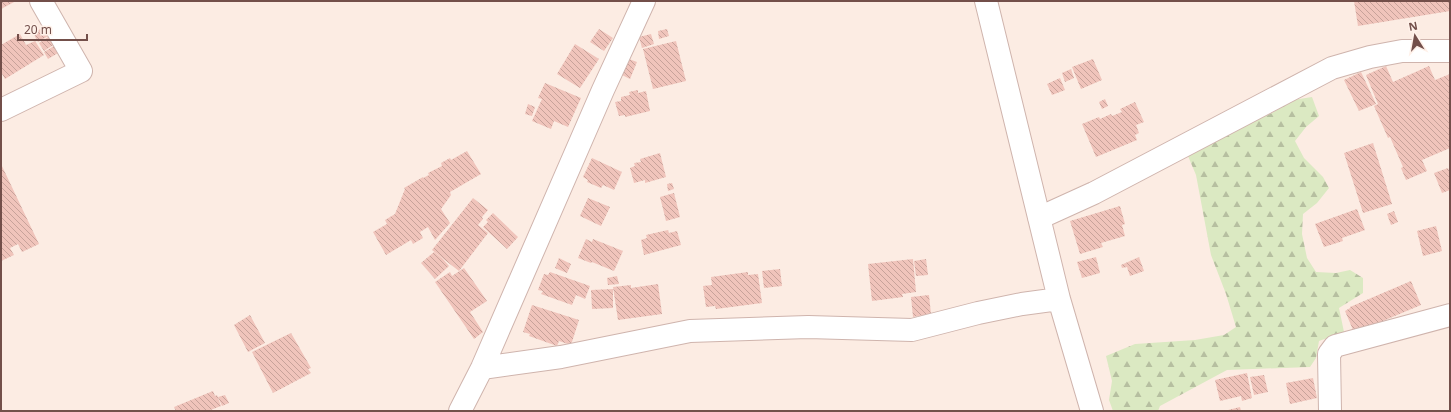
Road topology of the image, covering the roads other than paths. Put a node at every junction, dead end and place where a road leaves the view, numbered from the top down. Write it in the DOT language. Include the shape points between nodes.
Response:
graph roads {
  1 [pos="41,1"];
  2 [pos="644,1"];
  3 [pos="986,1"];
  4 [pos="1450,51"];
  5 [pos="1,110"];
  6 [pos="1039,218"];
  7 [pos="1059,299"];
  8 [pos="1450,315"];
  9 [pos="482,368"];
  10 [pos="460,411"];
  11 [pos="1092,411"];
  12 [pos="1330,411"];
  1 -- 5 [label="street" via="81,71"];
  2 -- 9 [label="street"];
  3 -- 6 [label="street"];
  4 -- 6 [label="street" via="1402,51 1332,68 1094,193"];
  6 -- 7 [label="street"];
  7 -- 9 [label="street" via="1015,306 912,330 808,327 690,331 561,357"];
  7 -- 11 [label="street"];
  8 -- 12 [label="street" via="1335,346 1329,354"];
  9 -- 10 [label="street"];
}
